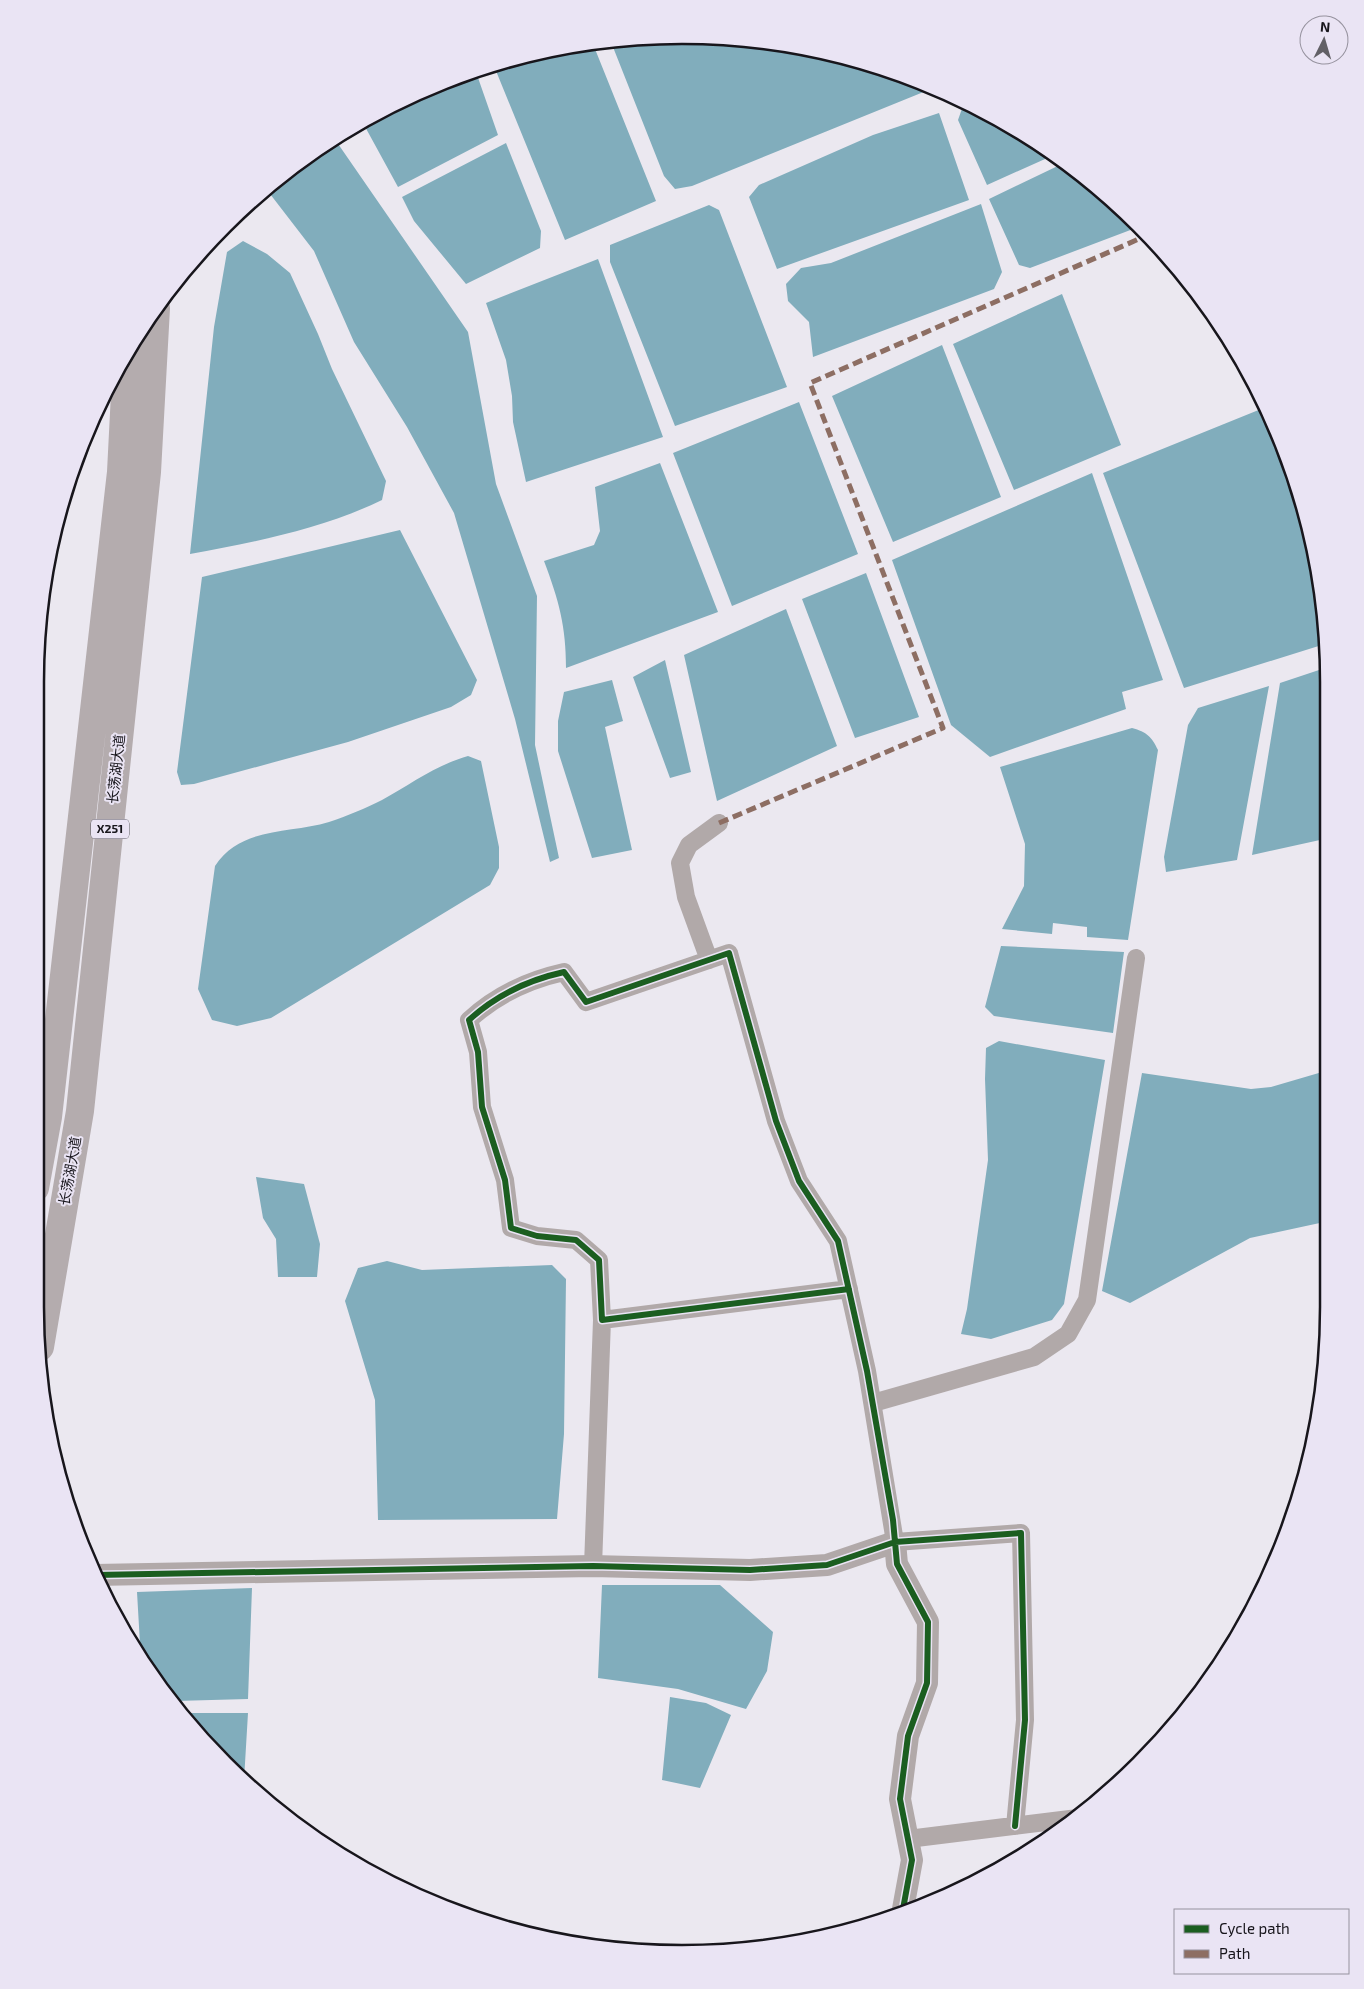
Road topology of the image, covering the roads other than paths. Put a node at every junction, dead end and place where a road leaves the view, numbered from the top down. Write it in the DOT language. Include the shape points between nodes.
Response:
graph roads {
  1 [pos="155,321"];
  2 [pos="127,366"];
  3 [pos="720,823"];
  4 [pos="1136,958"];
  5 [pos="709,960"];
  6 [pos="44,1139"];
  7 [pos="849,1289"];
  8 [pos="602,1320"];
  9 [pos="44,1321"];
  10 [pos="873,1403"];
  11 [pos="895,1542"];
  12 [pos="593,1566"];
  13 [pos="103,1575"];
  14 [pos="1061,1820"];
  15 [pos="1015,1826"];
  16 [pos="908,1839"];
  17 [pos="904,1905"];
  1 -- 9 [label="main road, 长荡湖大道 / X251" via="146,472 81,1102"];
  2 -- 6 [label="main road, 长荡湖大道 / X251" via="121,472"];
  3 -- 5 [label="street" via="689,845 680,863 686,897"];
  4 -- 10 [label="street" via="1087,1300 1068,1334 1034,1357"];
  5 -- 7 [label="street" via="729,953 776,1121 799,1181 838,1241"];
  5 -- 8 [label="street" via="586,1002 564,972 535,978 488,1002 469,1020 478,1052 482,1107 505,1180 511,1228 537,1236 576,1240 600,1260"];
  7 -- 8 [label="street"];
  7 -- 10 [label="street"];
  8 -- 12 [label="street"];
  10 -- 11 [label="street"];
  11 -- 12 [label="street" via="827,1565 750,1570"];
  11 -- 15 [label="street" via="1021,1533 1025,1720"];
  11 -- 16 [label="street" via="897,1564 928,1622 927,1683 908,1736 900,1800"];
  12 -- 13 [label="street"];
  14 -- 15 [label="street"];
  15 -- 16 [label="street"];
  16 -- 17 [label="street" via="912,1860"];
}
